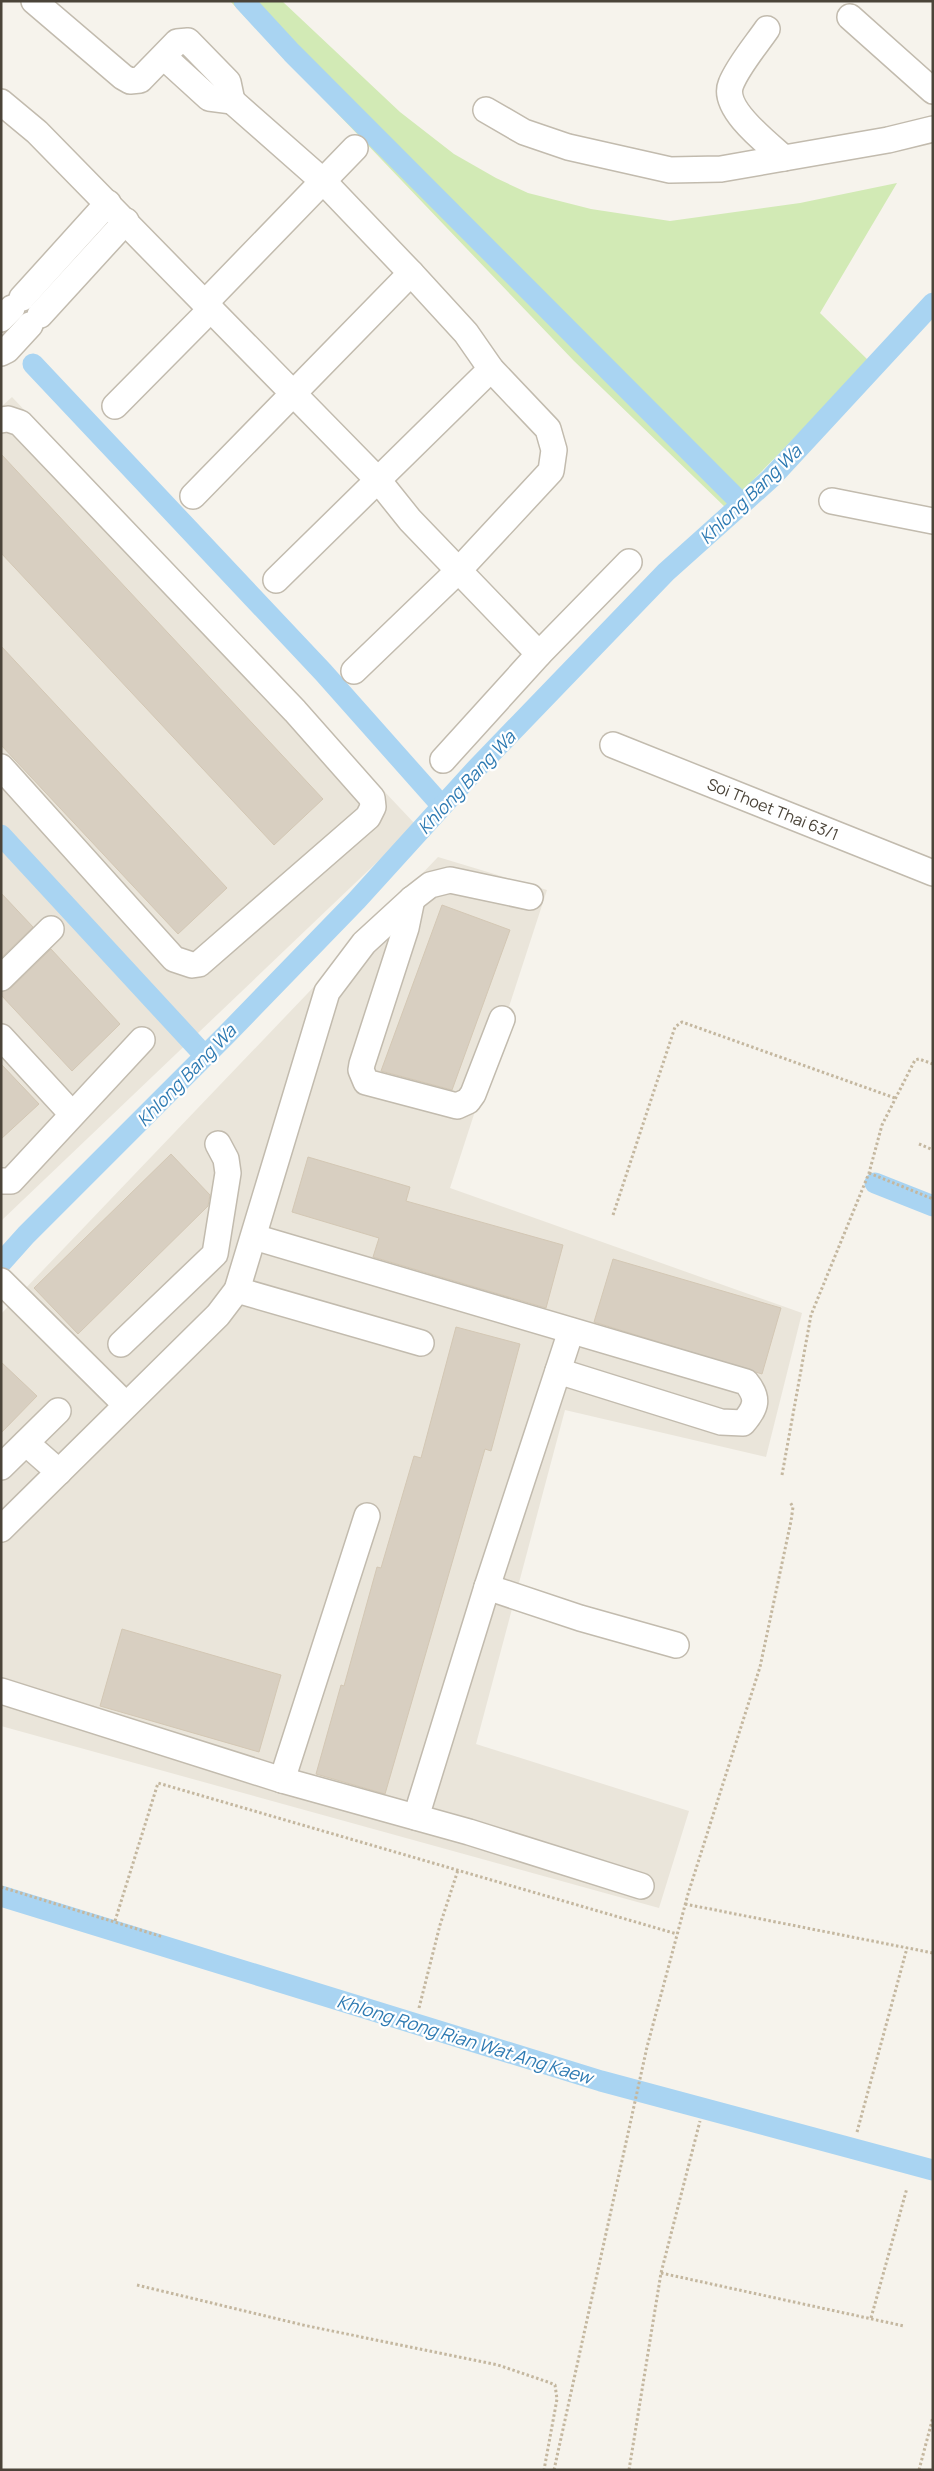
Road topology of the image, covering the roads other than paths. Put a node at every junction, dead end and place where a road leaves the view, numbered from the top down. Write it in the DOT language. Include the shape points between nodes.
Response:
graph roads {
  1 [pos="34,1"];
  2 [pos="850,16"];
  3 [pos="766,29"];
  4 [pos="164,57"];
  5 [pos="933,91"];
  6 [pos="232,100"];
  7 [pos="486,110"];
  8 [pos="6,116"];
  9 [pos="933,129"];
  10 [pos="355,148"];
  11 [pos="784,158"];
  12 [pos="324,182"];
  13 [pos="108,203"];
  14 [pos="126,221"];
  15 [pos="411,273"];
  16 [pos="208,306"];
  17 [pos="12,308"];
  18 [pos="1,353"];
  19 [pos="491,369"];
  20 [pos="293,393"];
  21 [pos="115,406"];
  22 [pos="1,420"];
  23 [pos="378,480"];
  24 [pos="193,496"];
  25 [pos="832,501"];
  26 [pos="933,521"];
  27 [pos="629,562"];
  28 [pos="459,570"];
  29 [pos="276,580"];
  30 [pos="539,654"];
  31 [pos="354,671"];
  32 [pos="613,745"];
  33 [pos="443,760"];
  34 [pos="1,767"];
  35 [pos="933,873"];
  36 [pos="530,897"];
  37 [pos="412,899"];
  38 [pos="51,929"];
  39 [pos="1,978"];
  40 [pos="502,1019"];
  41 [pos="1,1037"];
  42 [pos="142,1040"];
  43 [pos="72,1114"];
  44 [pos="218,1144"];
  45 [pos="1,1181"];
  46 [pos="254,1237"];
  47 [pos="215,1254"];
  48 [pos="245,1267"];
  49 [pos="4,1284"];
  50 [pos="236,1290"];
  51 [pos="572,1331"];
  52 [pos="421,1343"];
  53 [pos="121,1344"];
  54 [pos="558,1371"];
  55 [pos="126,1405"];
  56 [pos="58,1412"];
  57 [pos="26,1443"];
  58 [pos="1,1467"];
  59 [pos="59,1472"];
  60 [pos="367,1516"];
  61 [pos="1,1529"];
  62 [pos="487,1587"];
  63 [pos="676,1645"];
  64 [pos="1,1691"];
  65 [pos="282,1780"];
  66 [pos="416,1817"];
  67 [pos="641,1886"];
  1 -- 4 [label="street" via="130,81 140,80"];
  2 -- 5 [label="street"];
  3 -- 11 [label="street" via="730,85 731,104"];
  4 -- 6 [label="street" via="208,98"];
  4 -- 6 [label="street" via="177,42 188,41 228,82"];
  6 -- 12 [label="street"];
  7 -- 11 [label="street" via="524,132 568,147 670,170 722,169"];
  8 -- 13 [label="street" via="37,132"];
  9 -- 11 [label="street"];
  10 -- 12 [label="street"];
  12 -- 15 [label="street"];
  12 -- 16 [label="street"];
  13 -- 14 [label="street"];
  13 -- 17 [label="street"];
  14 -- 16 [label="street"];
  14 -- 18 [label="street"];
  15 -- 19 [label="street" via="466,333"];
  15 -- 20 [label="street"];
  16 -- 20 [label="street"];
  16 -- 21 [label="street"];
  19 -- 23 [label="street"];
  19 -- 28 [label="street" via="548,429 554,450 550,471"];
  20 -- 23 [label="street"];
  20 -- 24 [label="street"];
  22 -- 34 [label="street" via="20,423 295,711 372,798 373,807 368,817 199,964 192,966 174,959"];
  23 -- 28 [label="street" via="410,520"];
  23 -- 29 [label="street"];
  25 -- 26 [label="street"];
  27 -- 30 [label="street"];
  28 -- 30 [label="street"];
  28 -- 31 [label="street"];
  30 -- 33 [label="street"];
  32 -- 35 [label="street, Soi Thoet Thai 63/1"];
  36 -- 37 [label="street" via="450,880 430,885"];
  37 -- 40 [label="street" via="406,928 362,1064 366,1082 457,1106 464,1104 473,1094"];
  37 -- 46 [label="street" via="364,943 327,992"];
  38 -- 39 [label="street"];
  41 -- 43 [label="street"];
  42 -- 43 [label="street"];
  43 -- 45 [label="street" via="11,1181"];
  44 -- 47 [label="street" via="228,1173"];
  46 -- 48 [label="street"];
  46 -- 51 [label="street"];
  47 -- 48 [label="street"];
  47 -- 53 [label="street"];
  48 -- 50 [label="street"];
  49 -- 55 [label="street"];
  50 -- 52 [label="street"];
  50 -- 55 [label="street" via="218,1315"];
  51 -- 54 [label="street"];
  51 -- 54 [label="street" via="746,1382 754,1392 755,1404 743,1423 721,1422"];
  54 -- 62 [label="street"];
  55 -- 59 [label="street"];
  56 -- 57 [label="street"];
  57 -- 58 [label="street"];
  57 -- 59 [label="street"];
  59 -- 61 [label="street"];
  60 -- 65 [label="street"];
  62 -- 63 [label="street"];
  62 -- 66 [label="street"];
  64 -- 65 [label="street"];
  65 -- 66 [label="street"];
  66 -- 67 [label="street"];
}
